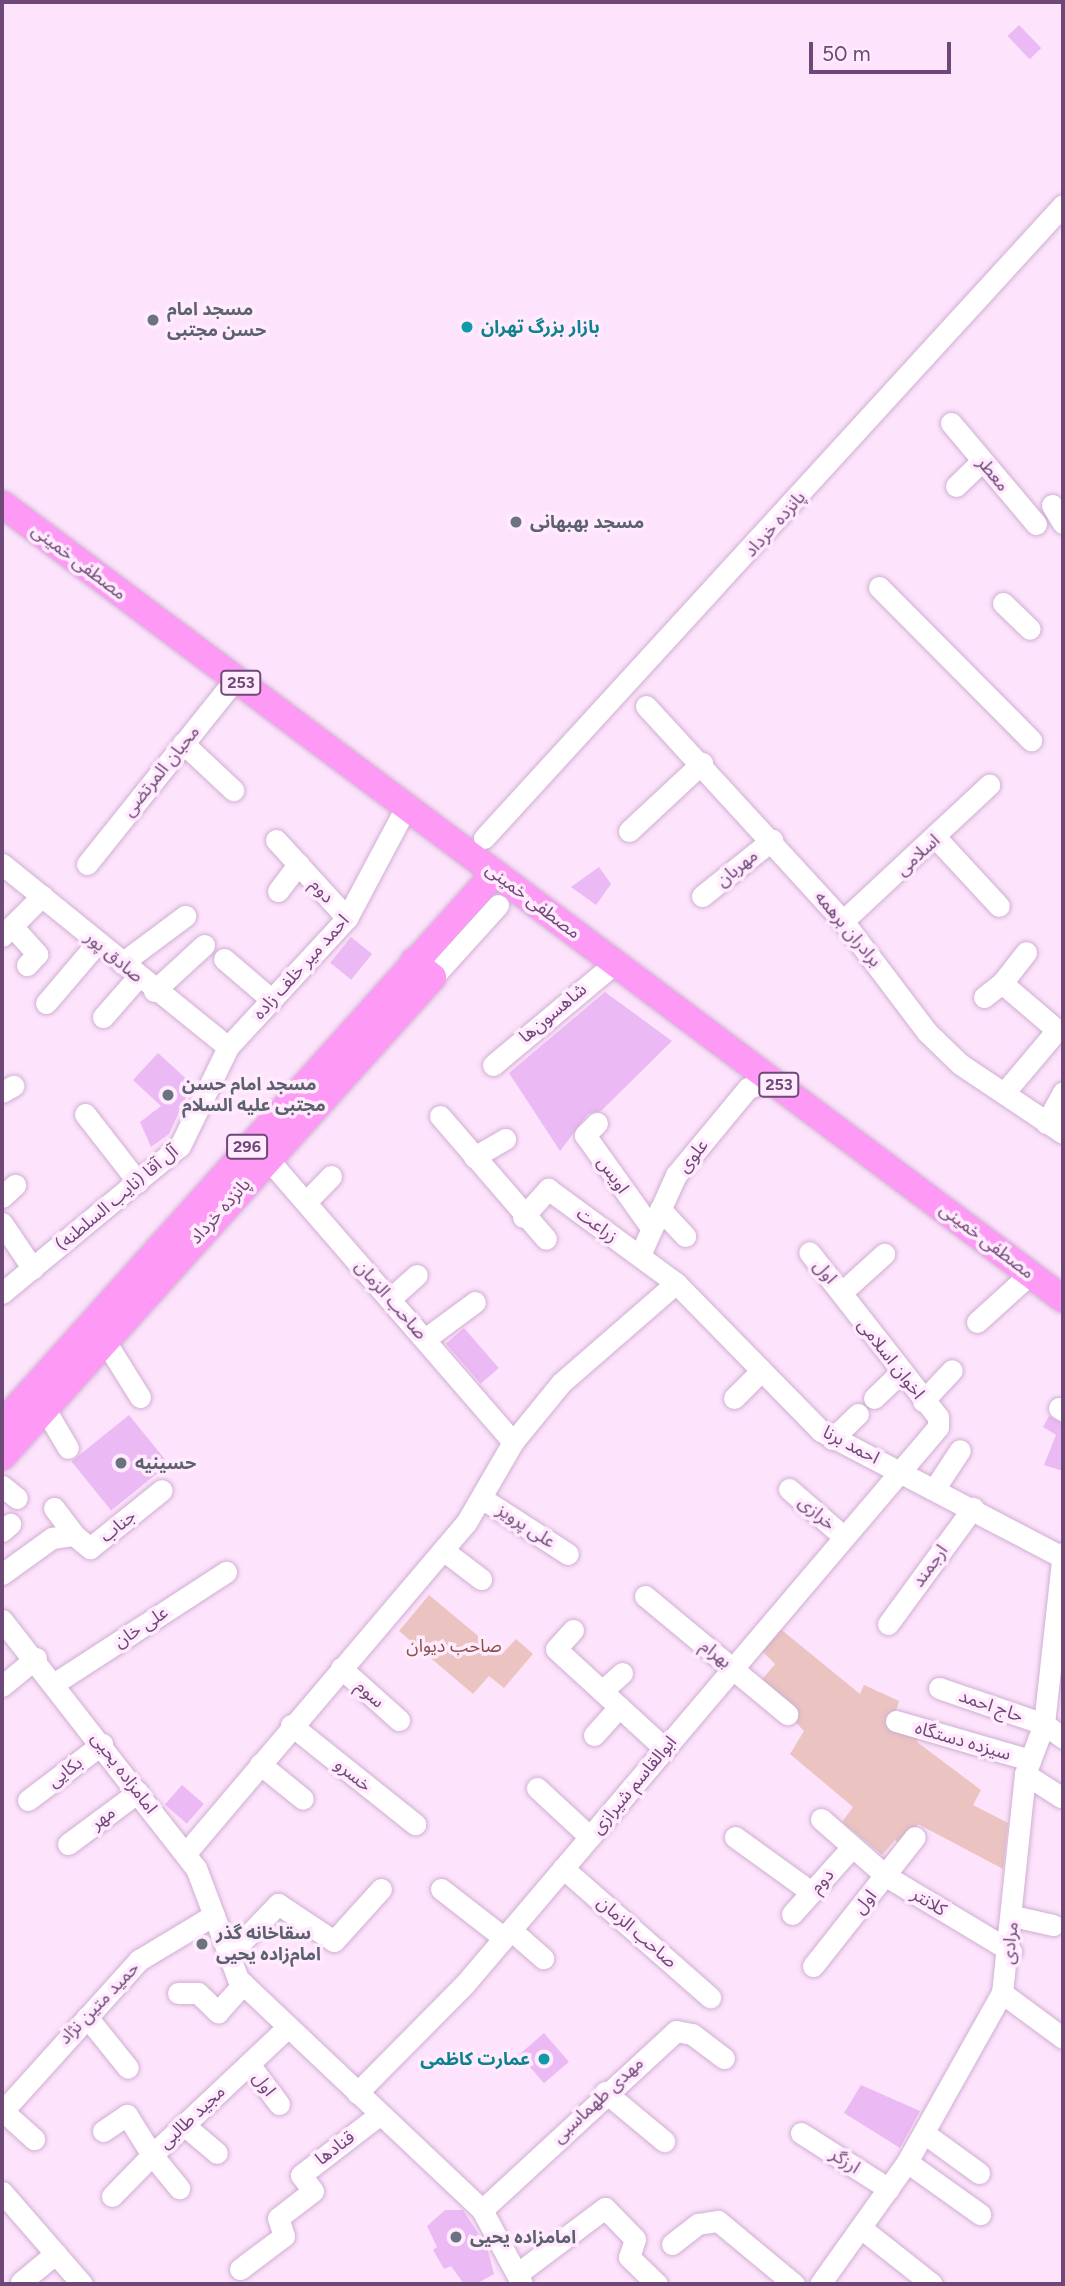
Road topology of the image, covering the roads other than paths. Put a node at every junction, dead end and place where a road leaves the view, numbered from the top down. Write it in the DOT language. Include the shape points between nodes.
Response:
graph roads {
  1 [pos="1063,205"];
  2 [pos="951,423"];
  3 [pos="982,461"];
  4 [pos="956,486"];
  5 [pos="2,505"];
  6 [pos="1036,524"];
  7 [pos="879,587"];
  8 [pos="1003,603"];
  9 [pos="1030,629"];
  10 [pos="235,679"];
  11 [pos="646,706"];
  12 [pos="1031,740"];
  13 [pos="183,743"];
  14 [pos="702,763"];
  15 [pos="989,785"];
  16 [pos="233,790"];
  17 [pos="406,807"];
  18 [pos="629,831"];
  19 [pos="484,838"];
  20 [pos="276,839"];
  21 [pos="937,839"];
  22 [pos="772,840"];
  23 [pos="2,864"];
  24 [pos="87,864"];
  25 [pos="298,864"];
  26 [pos="495,873"];
  27 [pos="278,891"];
  28 [pos="42,896"];
  29 [pos="702,896"];
  30 [pos="498,905"];
  31 [pos="999,906"];
  32 [pos="185,916"];
  33 [pos="347,918"];
  34 [pos="843,921"];
  35 [pos="7,931"];
  36 [pos="97,943"];
  37 [pos="204,945"];
  38 [pos="1026,951"];
  39 [pos="224,958"];
  40 [pos="122,963"];
  41 [pos="615,963"];
  42 [pos="26,965"];
  43 [pos="423,970"];
  44 [pos="1002,983"];
  45 [pos="146,984"];
  46 [pos="984,997"];
  47 [pos="272,1000"];
  48 [pos="46,1003"];
  49 [pos="103,1017"];
  50 [pos="228,1047"];
  51 [pos="493,1065"];
  52 [pos="772,1080"];
  53 [pos="1063,1092"];
  54 [pos="1003,1093"];
  55 [pos="85,1114"];
  56 [pos="440,1116"];
  57 [pos="597,1123"];
  58 [pos="1055,1128"];
  59 [pos="505,1139"];
  60 [pos="474,1157"];
  61 [pos="267,1158"];
  62 [pos="331,1177"];
  63 [pos="138,1182"];
  64 [pos="306,1202"];
  65 [pos="523,1217"];
  66 [pos="656,1219"];
  67 [pos="2,1223"];
  68 [pos="685,1236"];
  69 [pos="546,1238"];
  70 [pos="809,1252"];
  71 [pos="884,1254"];
  72 [pos="640,1255"];
  73 [pos="33,1269"];
  74 [pos="1030,1274"];
  75 [pos="417,1275"];
  76 [pos="676,1283"];
  77 [pos="842,1292"];
  78 [pos="2,1293"];
  79 [pos="1063,1298"];
  80 [pos="128,1299"];
  81 [pos="390,1299"];
  82 [pos="475,1303"];
  83 [pos="977,1322"];
  84 [pos="425,1339"];
  85 [pos="105,1341"];
  86 [pos="952,1370"];
  87 [pos="761,1371"];
  88 [pos="900,1374"];
  89 [pos="140,1397"];
  90 [pos="734,1398"];
  91 [pos="874,1398"];
  92 [pos="922,1401"];
  93 [pos="45,1409"];
  94 [pos="858,1413"];
  95 [pos="2,1424"];
  96 [pos="832,1439"];
  97 [pos="513,1442"];
  98 [pos="68,1448"];
  99 [pos="960,1450"];
  100 [pos="2,1457"];
  101 [pos="904,1471"];
  102 [pos="935,1488"];
  103 [pos="789,1489"];
  104 [pos="162,1490"];
  105 [pos="483,1499"];
  106 [pos="54,1508"];
  107 [pos="973,1508"];
  108 [pos="74,1535"];
  109 [pos="844,1536"];
  110 [pos="443,1550"];
  111 [pos="568,1554"];
  112 [pos="1063,1555"];
  113 [pos="226,1572"];
  114 [pos="2,1574"];
  115 [pos="481,1579"];
  116 [pos="645,1596"];
  117 [pos="2,1620"];
  118 [pos="888,1624"];
  119 [pos="573,1630"];
  120 [pos="36,1658"];
  121 [pos="1058,1662"];
  122 [pos="341,1668"];
  123 [pos="733,1668"];
  124 [pos="622,1673"];
  125 [pos="55,1683"];
  126 [pos="2,1686"];
  127 [pos="939,1688"];
  128 [pos="602,1691"];
  129 [pos="619,1707"];
  130 [pos="787,1714"];
  131 [pos="399,1720"];
  132 [pos="896,1721"];
  133 [pos="1044,1724"];
  134 [pos="291,1726"];
  135 [pos="594,1735"];
  136 [pos="1063,1738"];
  137 [pos="102,1744"];
  138 [pos="665,1749"];
  139 [pos="260,1764"];
  140 [pos="1028,1767"];
  141 [pos="537,1788"];
  142 [pos="138,1792"];
  143 [pos="1061,1797"];
  144 [pos="303,1799"];
  145 [pos="28,1800"];
  146 [pos="821,1819"];
  147 [pos="415,1824"];
  148 [pos="590,1837"];
  149 [pos="736,1837"];
  150 [pos="915,1837"];
  151 [pos="68,1844"];
  152 [pos="852,1847"];
  153 [pos="185,1854"];
  154 [pos="563,1868"];
  155 [pos="886,1876"];
  156 [pos="381,1889"];
  157 [pos="441,1889"];
  158 [pos="811,1892"];
  159 [pos="214,1914"];
  160 [pos="792,1914"];
  161 [pos="1013,1916"];
  162 [pos="1053,1925"];
  163 [pos="507,1934"];
  164 [pos="1012,1951"];
  165 [pos="229,1955"];
  166 [pos="543,1958"];
  167 [pos="813,1966"];
  168 [pos="243,1984"];
  169 [pos="178,1993"];
  170 [pos="1002,1993"];
  171 [pos="710,1997"];
  172 [pos="88,2017"];
  173 [pos="288,2027"];
  174 [pos="1063,2038"];
  175 [pos="724,2058"];
  176 [pos="249,2064"];
  177 [pos="128,2068"];
  178 [pos="357,2092"];
  179 [pos="605,2092"];
  180 [pos="279,2104"];
  181 [pos="2,2111"];
  182 [pos="379,2115"];
  183 [pos="184,2124"];
  184 [pos="103,2132"];
  185 [pos="801,2133"];
  186 [pos="924,2133"];
  187 [pos="34,2139"];
  188 [pos="664,2141"];
  189 [pos="217,2153"];
  190 [pos="152,2155"];
  191 [pos="907,2162"];
  192 [pos="979,2173"];
  193 [pos="179,2188"];
  194 [pos="889,2189"];
  195 [pos="2,2192"];
  196 [pos="112,2196"];
  197 [pos="482,2210"];
  198 [pos="980,2214"];
  199 [pos="861,2228"];
  200 [pos="672,2245"];
  201 [pos="55,2253"];
  202 [pos="240,2269"];
  203 [pos="519,2279"];
  204 [pos="21,2283"];
  205 [pos="81,2284"];
  206 [pos="657,2284"];
  207 [pos="794,2284"];
  208 [pos="820,2284"];
  209 [pos="932,2284"];
  1 -- 19 [label="street, پانزده خرداد"];
  2 -- 3 [label="street, معطر"];
  3 -- 4 [label="street"];
  3 -- 6 [label="street, معطر"];
  5 -- 10 [label="main road, مصطفی خمینی / 253"];
  7 -- 12 [label="street"];
  8 -- 9 [label="street"];
  10 -- 13 [label="street, محبان المرتضی"];
  10 -- 17 [label="main road, مصطفی خمینی / 253"];
  11 -- 14 [label="street, برادران برهمه"];
  13 -- 16 [label="street"];
  13 -- 24 [label="street, محبان المرتضی"];
  14 -- 18 [label="street"];
  14 -- 22 [label="street, برادران برهمه"];
  15 -- 21 [label="street, اسلامی"];
  17 -- 26 [label="main road, مصطفی خمینی / 253"];
  17 -- 33 [label="street, احمد میر خلف زاده"];
  20 -- 25 [label="street, دوم"];
  21 -- 31 [label="street"];
  21 -- 34 [label="street, اسلامی"];
  22 -- 29 [label="street, مهربان"];
  22 -- 34 [label="street, برادران برهمه"];
  23 -- 28 [label="street, صادق پور"];
  25 -- 27 [label="street, دوم"];
  25 -- 33 [label="street, دوم"];
  26 -- 41 [label="main road, مصطفی خمینی / 253"];
  26 -- 43 [label="main road, پانزده خرداد / 296"];
  28 -- 35 [label="street"];
  28 -- 36 [label="street, صادق پور"];
  30 -- 43 [label="street, پانزده خرداد"];
  32 -- 40 [label="street"];
  33 -- 47 [label="street, احمد میر خلف زاده"];
  34 -- 54 [label="street, برادران برهمه" via="927,1032"];
  35 -- 42 [label="street" via="37,954"];
  36 -- 40 [label="street, صادق پور"];
  36 -- 48 [label="street"];
  37 -- 45 [label="street"];
  38 -- 44 [label="street"];
  39 -- 47 [label="street"];
  40 -- 45 [label="street, صادق پور"];
  41 -- 51 [label="street, شاهسون‌ها"];
  41 -- 52 [label="main road, مصطفی خمینی / 253"];
  43 -- 61 [label="main road, پانزده خرداد / 296"];
  43 -- 80 [label="main road, پانزده خرداد / 296"];
  44 -- 46 [label="street"];
  44 -- 54 [label="street" via="1057,1030"];
  45 -- 49 [label="street"];
  45 -- 50 [label="street, صادق پور"];
  47 -- 50 [label="street, احمد میر خلف زاده"];
  50 -- 63 [label="street, آل آقا (نایب السلطنه)" via="180,1146"];
  52 -- 66 [label="street, علوی" via="748,1088 676,1175"];
  52 -- 74 [label="main road, مصطفی خمینی / 253"];
  53 -- 58 [label="street"];
  54 -- 58 [label="street, برادران برهمه"];
  55 -- 63 [label="street"];
  56 -- 60 [label="street"];
  57 -- 66 [label="street, اویس" via="585,1135"];
  59 -- 60 [label="street"];
  60 -- 65 [label="street"];
  61 -- 64 [label="street, صاحب الزمان"];
  61 -- 80 [label="main road, پانزده خرداد / 296"];
  62 -- 64 [label="street"];
  63 -- 73 [label="street, آل آقا (نایب السلطنه)"];
  64 -- 81 [label="street, صاحب الزمان"];
  65 -- 69 [label="street"];
  65 -- 72 [label="street, زراعت" via="548,1189"];
  66 -- 68 [label="street"];
  66 -- 72 [label="street, علوی"];
  67 -- 73 [label="street"];
  70 -- 77 [label="street, اول"];
  71 -- 77 [label="street"];
  72 -- 76 [label="street, زراعت"];
  73 -- 78 [label="street, آل آقا (نایب السلطنه)"];
  74 -- 79 [label="main road, مصطفی خمینی / 253"];
  74 -- 83 [label="street"];
  75 -- 81 [label="street"];
  76 -- 87 [label="street, احمد برنا"];
  76 -- 97 [label="street" via="599,1345"];
  77 -- 88 [label="street, اخوان اسلامی"];
  80 -- 85 [label="main road, پانزده خرداد / 296"];
  80 -- 95 [label="main road, پانزده خرداد / 296"];
  81 -- 84 [label="street, صاحب الزمان"];
  82 -- 84 [label="street"];
  84 -- 97 [label="street, صاحب الزمان"];
  85 -- 89 [label="street"];
  85 -- 93 [label="main road, پانزده خرداد / 296"];
  86 -- 92 [label="street"];
  87 -- 90 [label="street"];
  87 -- 96 [label="street, احمد برنا"];
  88 -- 91 [label="street"];
  88 -- 92 [label="street, اخوان اسلامی"];
  92 -- 101 [label="street, اخوان اسلامی" via="940,1422"];
  93 -- 98 [label="street"];
  93 -- 100 [label="main road, پانزده خرداد / 296"];
  94 -- 96 [label="street"];
  96 -- 101 [label="street, احمد برنا"];
  97 -- 105 [label="street"];
  99 -- 102 [label="street"];
  101 -- 102 [label="street, احمد برنا"];
  101 -- 109 [label="street, ابوالقاسم شیرازی"];
  102 -- 107 [label="street, احمد برنا"];
  103 -- 109 [label="street, خرازی"];
  104 -- 108 [label="street, جناب" via="90,1548"];
  105 -- 110 [label="street"];
  105 -- 111 [label="street, علی پرویز"];
  106 -- 108 [label="street"];
  107 -- 112 [label="street, احمد برنا"];
  107 -- 118 [label="street, ارجمند"];
  108 -- 114 [label="street, جناب" via="52,1538"];
  109 -- 123 [label="street, ابوالقاسم شیرازی"];
  110 -- 115 [label="street"];
  110 -- 122 [label="street"];
  112 -- 121 [label="street, مرادی"];
  113 -- 125 [label="street, علی خان"];
  116 -- 123 [label="street, بهرام"];
  117 -- 120 [label="street, امامزاده یحیی"];
  119 -- 128 [label="street" via="556,1649"];
  120 -- 125 [label="street, امامزاده یحیی"];
  120 -- 126 [label="street"];
  121 -- 133 [label="street, مرادی"];
  122 -- 131 [label="street, سوم"];
  122 -- 134 [label="street"];
  123 -- 130 [label="street, بهرام"];
  123 -- 138 [label="street, ابوالقاسم شیرازی"];
  124 -- 128 [label="street"];
  125 -- 137 [label="street, امامزاده یحیی"];
  127 -- 133 [label="street, حاج احمد"];
  128 -- 129 [label="street"];
  129 -- 135 [label="street"];
  129 -- 138 [label="street"];
  132 -- 140 [label="street, سیزده دستگاه"];
  133 -- 136 [label="street, حاج احمد"];
  133 -- 140 [label="street, مرادی"];
  134 -- 139 [label="street"];
  134 -- 147 [label="street, خسرو"];
  137 -- 142 [label="street, امامزاده یحیی"];
  137 -- 145 [label="street, بکایی"];
  138 -- 148 [label="street, ابوالقاسم شیرازی"];
  139 -- 144 [label="street"];
  139 -- 153 [label="street"];
  140 -- 143 [label="street, سیزده دستگاه"];
  140 -- 161 [label="street, مرادی"];
  141 -- 148 [label="street"];
  142 -- 151 [label="street, مهر"];
  142 -- 153 [label="street, امامزاده یحیی"];
  146 -- 152 [label="street, کلانتر"];
  148 -- 154 [label="street, ابوالقاسم شیرازی"];
  149 -- 158 [label="street"];
  150 -- 155 [label="street, اول"];
  152 -- 155 [label="street, کلانتر"];
  152 -- 158 [label="street, دوم"];
  153 -- 159 [label="street, امامزاده یحیی"];
  154 -- 163 [label="street, ابوالقاسم شیرازی"];
  154 -- 171 [label="street, صاحب الزمان"];
  155 -- 164 [label="street, کلانتر"];
  155 -- 167 [label="street, اول"];
  156 -- 165 [label="street" via="334,1941 278,1904"];
  157 -- 163 [label="street"];
  158 -- 160 [label="street, دوم"];
  159 -- 165 [label="street, امامزاده یحیی"];
  159 -- 172 [label="street, حمید متین نژاد" via="139,1960"];
  161 -- 162 [label="street"];
  161 -- 164 [label="street, مرادی"];
  163 -- 166 [label="street"];
  163 -- 178 [label="street, ابوالقاسم شیرازی"];
  164 -- 170 [label="street, مرادی"];
  165 -- 168 [label="street, امامزاده یحیی"];
  168 -- 169 [label="street" via="218,2012 198,1993"];
  168 -- 173 [label="street, امامزاده یحیی"];
  170 -- 174 [label="street"];
  170 -- 186 [label="street, مرادی"];
  172 -- 177 [label="street"];
  172 -- 181 [label="street, حمید متین نژاد"];
  173 -- 176 [label="street, مجید طالبی"];
  173 -- 178 [label="street, امامزاده یحیی"];
  175 -- 179 [label="street, مهدی طهماسبی" via="692,2034 676,2031"];
  176 -- 180 [label="street, اول"];
  176 -- 183 [label="street, مجید طالبی"];
  178 -- 182 [label="street, امامزاده یحیی"];
  179 -- 188 [label="street"];
  179 -- 197 [label="street, مهدی طهماسبی"];
  181 -- 187 [label="street"];
  182 -- 197 [label="street, امامزاده یحیی"];
  182 -- 202 [label="street, قنادها" via="300,2175 313,2191 278,2218 284,2236"];
  183 -- 189 [label="street"];
  183 -- 190 [label="street, مجید طالبی"];
  184 -- 190 [label="street, مجید طالبی" via="127,2115"];
  185 -- 194 [label="street, ارزگر"];
  186 -- 191 [label="street, مرادی"];
  186 -- 192 [label="street"];
  190 -- 193 [label="street"];
  190 -- 196 [label="street"];
  191 -- 194 [label="street, مرادی"];
  191 -- 198 [label="street"];
  194 -- 199 [label="street, مرادی"];
  195 -- 201 [label="street"];
  197 -- 203 [label="street, امامزاده یحیی"];
  199 -- 208 [label="street, مرادی"];
  199 -- 209 [label="street"];
  200 -- 207 [label="street" via="698,2224 718,2221"];
  201 -- 204 [label="street"];
  201 -- 205 [label="street"];
  203 -- 206 [label="street" via="605,2208 635,2239 629,2257"];
}
